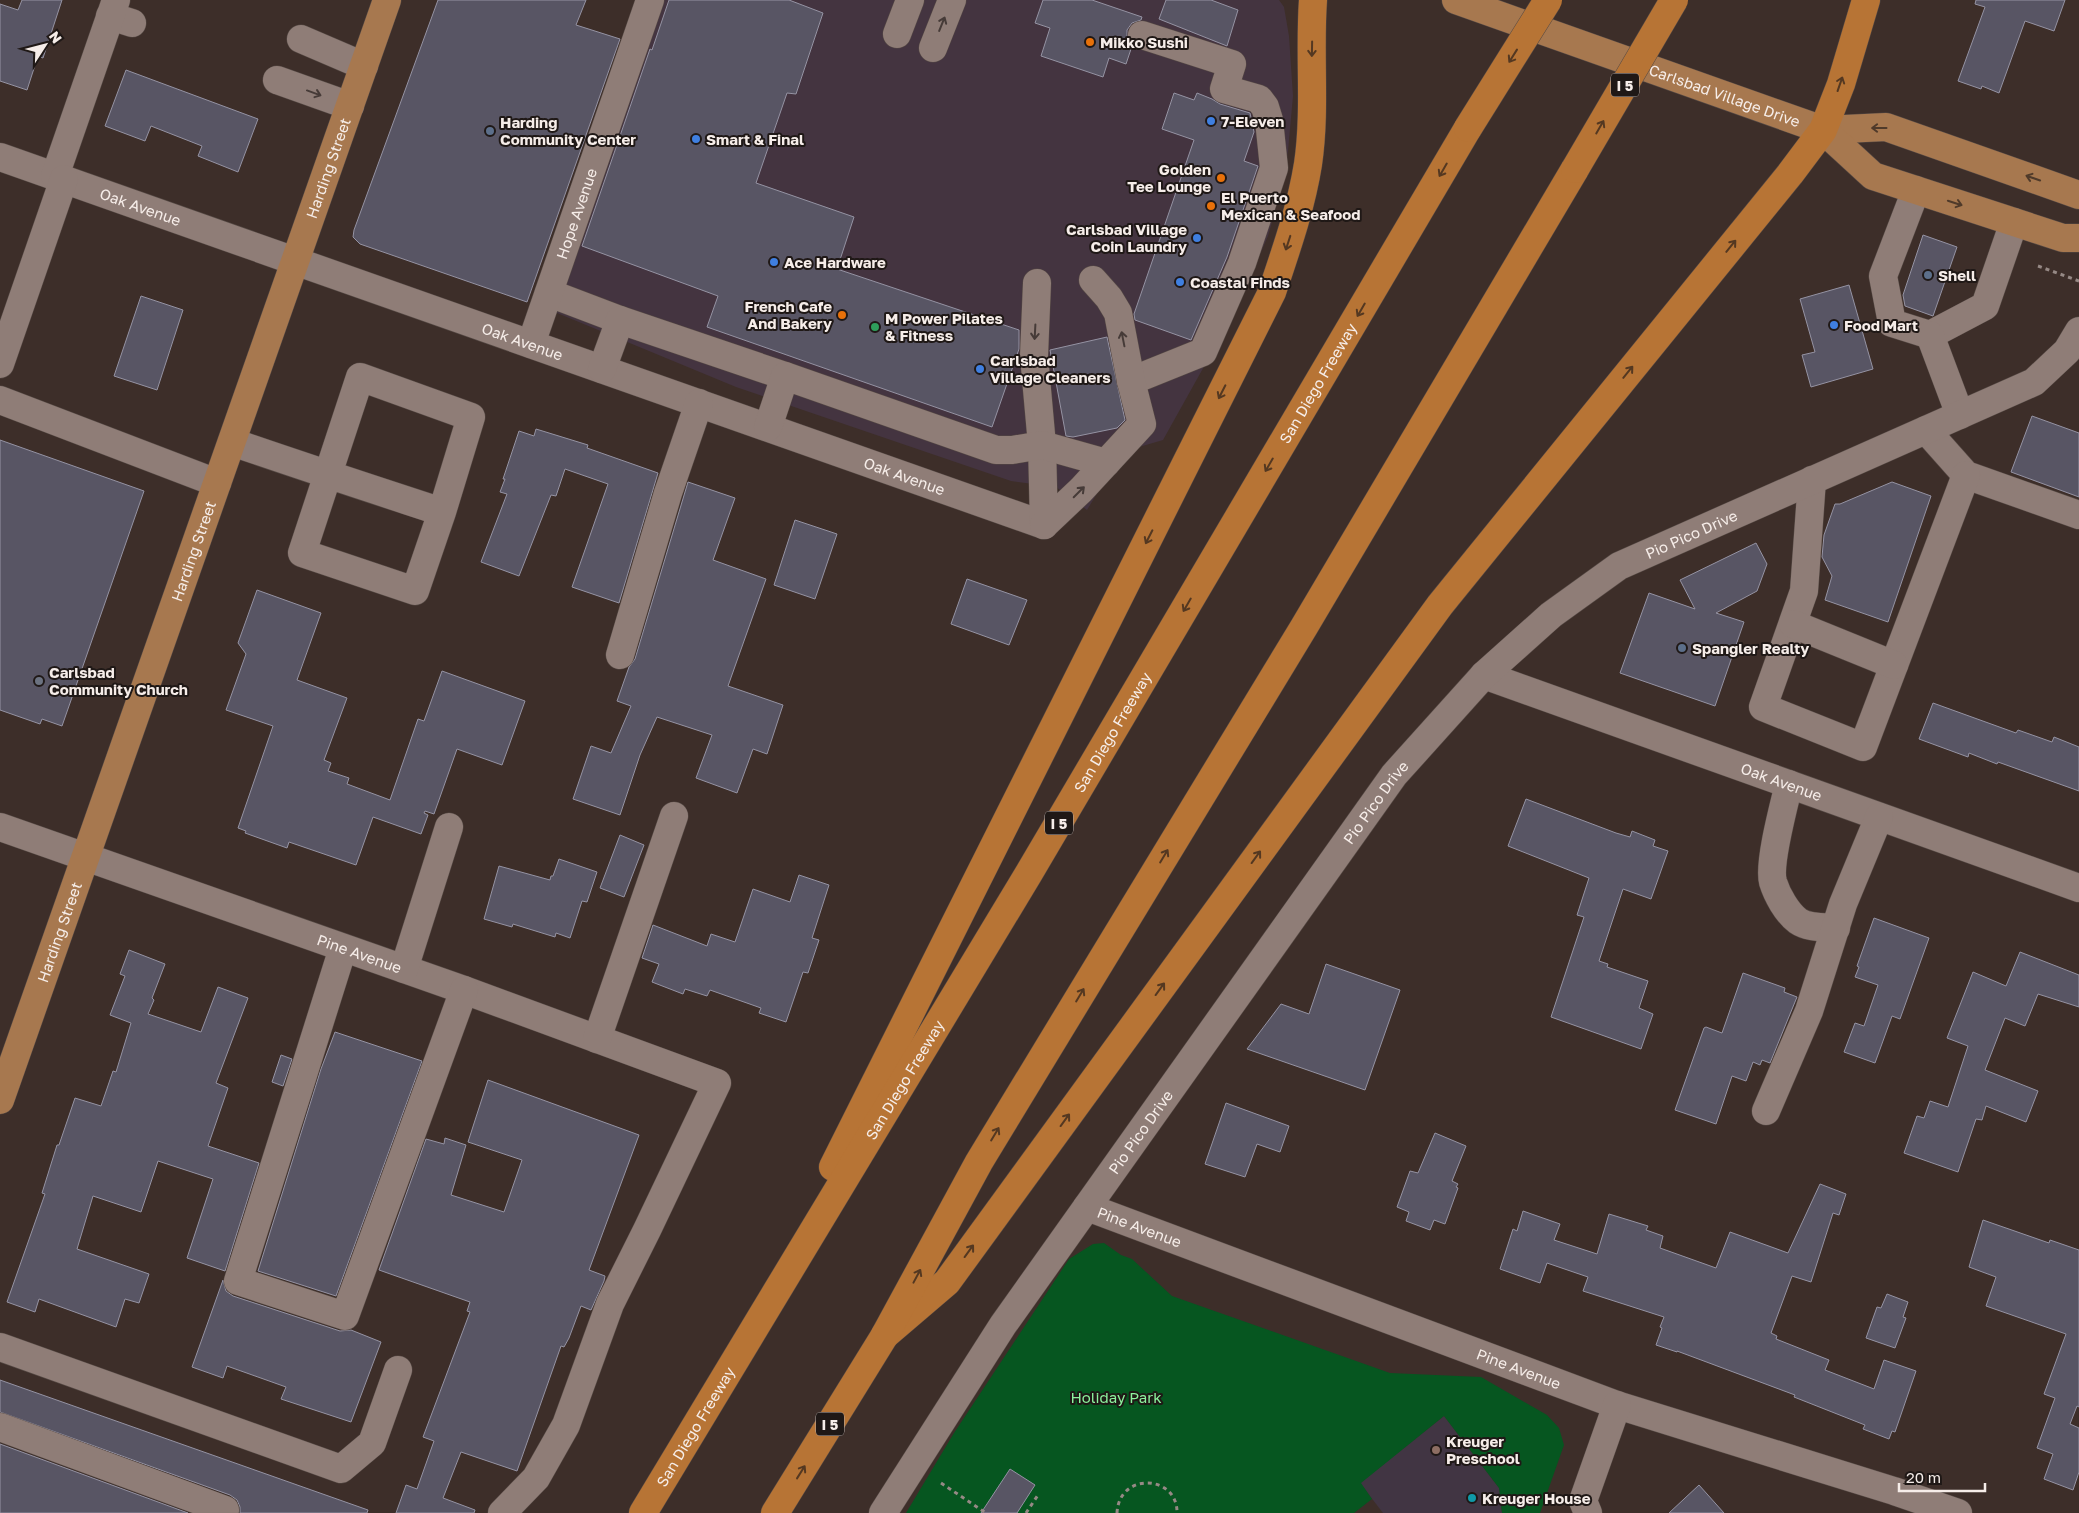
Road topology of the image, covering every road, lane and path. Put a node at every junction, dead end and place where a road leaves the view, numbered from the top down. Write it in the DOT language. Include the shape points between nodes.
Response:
graph roads {
  1 [pos="387,0"];
  2 [pos="650,0"];
  3 [pos="910,0"];
  4 [pos="952,0"];
  5 [pos="1313,0"];
  6 [pos="1456,0"];
  7 [pos="1548,0"];
  8 [pos="1674,0"];
  9 [pos="1866,0"];
  10 [pos="119,13"];
  11 [pos="897,34"];
  12 [pos="1142,35"];
  13 [pos="301,39"];
  14 [pos="932,48"];
  15 [pos="364,66"];
  16 [pos="278,80"];
  17 [pos="350,106"];
  18 [pos="1823,130"];
  19 [pos="0,157"];
  20 [pos="60,177"];
  21 [pos="1916,190"];
  22 [pos="2079,194"];
  23 [pos="2014,222"];
  24 [pos="2079,238"];
  25 [pos="295,261"];
  26 [pos="2038,266"];
  27 [pos="1093,280"];
  28 [pos="2079,281"];
  29 [pos="1037,283"];
  30 [pos="549,293"];
  31 [pos="620,320"];
  32 [pos="2079,331"];
  33 [pos="1930,335"];
  34 [pos="531,344"];
  35 [pos="0,364"];
  36 [pos="602,369"];
  37 [pos="785,376"];
  38 [pos="1131,381"];
  39 [pos="0,400"];
  40 [pos="699,403"];
  41 [pos="1960,415"];
  42 [pos="768,428"];
  43 [pos="1926,430"];
  44 [pos="232,442"];
  45 [pos="1042,445"];
  46 [pos="1106,463"];
  47 [pos="328,475"];
  48 [pos="1966,475"];
  49 [pos="1812,480"];
  50 [pos="217,483"];
  51 [pos="442,512"];
  52 [pos="2079,515"];
  53 [pos="1044,525"];
  54 [pos="1793,624"];
  55 [pos="620,654"];
  56 [pos="1894,665"];
  57 [pos="1484,675"];
  58 [pos="1788,784"];
  59 [pos="674,816"];
  60 [pos="1879,817"];
  61 [pos="0,827"];
  62 [pos="449,827"];
  63 [pos="86,857"];
  64 [pos="2079,888"];
  65 [pos="1836,928"];
  66 [pos="344,948"];
  67 [pos="404,969"];
  68 [pos="464,990"];
  69 [pos="597,1039"];
  70 [pos="0,1100"];
  71 [pos="1766,1111"];
  72 [pos="1086,1208"];
  73 [pos="885,1335"];
  74 [pos="0,1347"];
  75 [pos="740,1352"];
  76 [pos="398,1370"];
  77 [pos="1617,1405"];
  78 [pos="0,1427"];
  79 [pos="941,1483"];
  80 [pos="1038,1495"];
  81 [pos="225,1510"];
  82 [pos="502,1513"];
  83 [pos="643,1513"];
  84 [pos="775,1513"];
  85 [pos="883,1513"];
  86 [pos="986,1513"];
  87 [pos="1026,1513"];
  88 [pos="1117,1513"];
  89 [pos="1177,1513"];
  90 [pos="1588,1513"];
  91 [pos="1958,1513"];
  1 -- 15 [label="main road, Harding Street"];
  2 -- 30 [label="street, Hope Avenue"];
  3 -- 11 [label="street"];
  14 -- 4 [label="street, one-way"];
  5 -- 75 [label="highway, one-way" via="1308,163 1298,210 1272,292"];
  6 -- 18 [label="main road, Carlsbad Village Drive"];
  7 -- 75 [label="highway, San Diego Freeway / I 5, one-way, bridge" via="1468,128 1029,874"];
  73 -- 8 [label="highway, I 5, one-way, bridge" via="979,1162 1304,627"];
  18 -- 9 [label="highway, one-way" via="1841,84"];
  10 -- 20 [label="street"];
  12 -- 38 [label="street" via="1232,64 1224,89 1259,99 1265,107 1274,168 1242,263 1203,352"];
  13 -- 15 [label="street"];
  15 -- 17 [label="main road, Harding Street"];
  16 -- 17 [label="street, one-way"];
  17 -- 25 [label="main road, Harding Street"];
  18 -- 21 [label="main road, Carlsbad Village Drive" via="1873,176"];
  22 -- 18 [label="main road, Carlsbad Village Drive, one-way" via="1886,127"];
  73 -- 18 [label="highway, one-way" via="947,1282 1440,605"];
  19 -- 20 [label="street, Oak Avenue"];
  20 -- 25 [label="street, Oak Avenue"];
  20 -- 35 [label="street"];
  21 -- 23 [label="main road, Carlsbad Village Drive, one-way"];
  21 -- 33 [label="street" via="1883,276 1892,323"];
  23 -- 24 [label="main road, Carlsbad Village Drive" via="2062,238"];
  23 -- 33 [label="street" via="1985,306"];
  25 -- 34 [label="street, Oak Avenue"];
  25 -- 44 [label="main road, Harding Street"];
  26 -- 28 [label="path"];
  38 -- 27 [label="street, one-way" via="1118,313"];
  29 -- 45 [label="street, one-way" via="1034,356"];
  30 -- 31 [label="street"];
  30 -- 34 [label="street, Hope Avenue"];
  31 -- 36 [label="street"];
  31 -- 37 [label="street"];
  32 -- 41 [label="street, Pio Pico Drive" via="2067,351 2034,382"];
  33 -- 41 [label="street"];
  34 -- 36 [label="street, Oak Avenue"];
  36 -- 40 [label="street, Oak Avenue"];
  37 -- 42 [label="street"];
  37 -- 45 [label="street" via="996,450"];
  38 -- 46 [label="street" via="1142,424"];
  39 -- 50 [label="street"];
  40 -- 42 [label="street, Oak Avenue"];
  40 -- 55 [label="street" via="668,493"];
  41 -- 43 [label="street, Pio Pico Drive"];
  42 -- 53 [label="street, Oak Avenue"];
  43 -- 48 [label="street"];
  43 -- 49 [label="street, Pio Pico Drive"];
  44 -- 47 [label="street"];
  44 -- 50 [label="main road, Harding Street"];
  45 -- 46 [label="street"];
  45 -- 53 [label="street"];
  53 -- 46 [label="street, one-way"];
  47 -- 51 [label="street"];
  47 -- 51 [label="street" via="302,553 415,591"];
  47 -- 51 [label="street" via="360,377 471,417"];
  48 -- 52 [label="street"];
  48 -- 56 [label="street"];
  49 -- 54 [label="street" via="1804,591"];
  49 -- 57 [label="street, Pio Pico Drive" via="1619,566 1551,615"];
  50 -- 63 [label="main road, Harding Street"];
  54 -- 56 [label="street"];
  54 -- 56 [label="street" via="1763,707 1863,747"];
  57 -- 58 [label="street, Oak Avenue"];
  57 -- 72 [label="street, Pio Pico Drive" via="1394,775"];
  58 -- 60 [label="street, Oak Avenue"];
  58 -- 65 [label="street" via="1773,881 1783,903 1798,921"];
  59 -- 69 [label="street"];
  60 -- 64 [label="street, Oak Avenue"];
  60 -- 65 [label="street"];
  61 -- 63 [label="street, Pine Avenue"];
  62 -- 67 [label="street"];
  63 -- 66 [label="street, Pine Avenue"];
  63 -- 70 [label="main road, Harding Street"];
  65 -- 71 [label="street" via="1809,1011"];
  66 -- 67 [label="street, Pine Avenue"];
  66 -- 68 [label="street" via="238,1281 345,1316"];
  67 -- 68 [label="street, Pine Avenue"];
  68 -- 69 [label="street, Pine Avenue"];
  69 -- 82 [label="street, Pine Avenue" via="717,1083 610,1304 566,1425 536,1478"];
  72 -- 77 [label="street, Pine Avenue"];
  72 -- 85 [label="street, Pio Pico Drive" via="1003,1325"];
  84 -- 73 [label="highway, I 5, one-way"];
  74 -- 76 [label="street" via="341,1469 372,1443"];
  75 -- 83 [label="highway, San Diego Freeway / I 5"];
  77 -- 90 [label="street" via="1583,1501"];
  77 -- 91 [label="street, Pine Avenue"];
  78 -- 81 [label="street"];
  79 -- 86 [label="path"];
  80 -- 87 [label="path"];
  88 -- 89 [label="path" via="1124,1492 1141,1483 1151,1483 1168,1492"];
}
